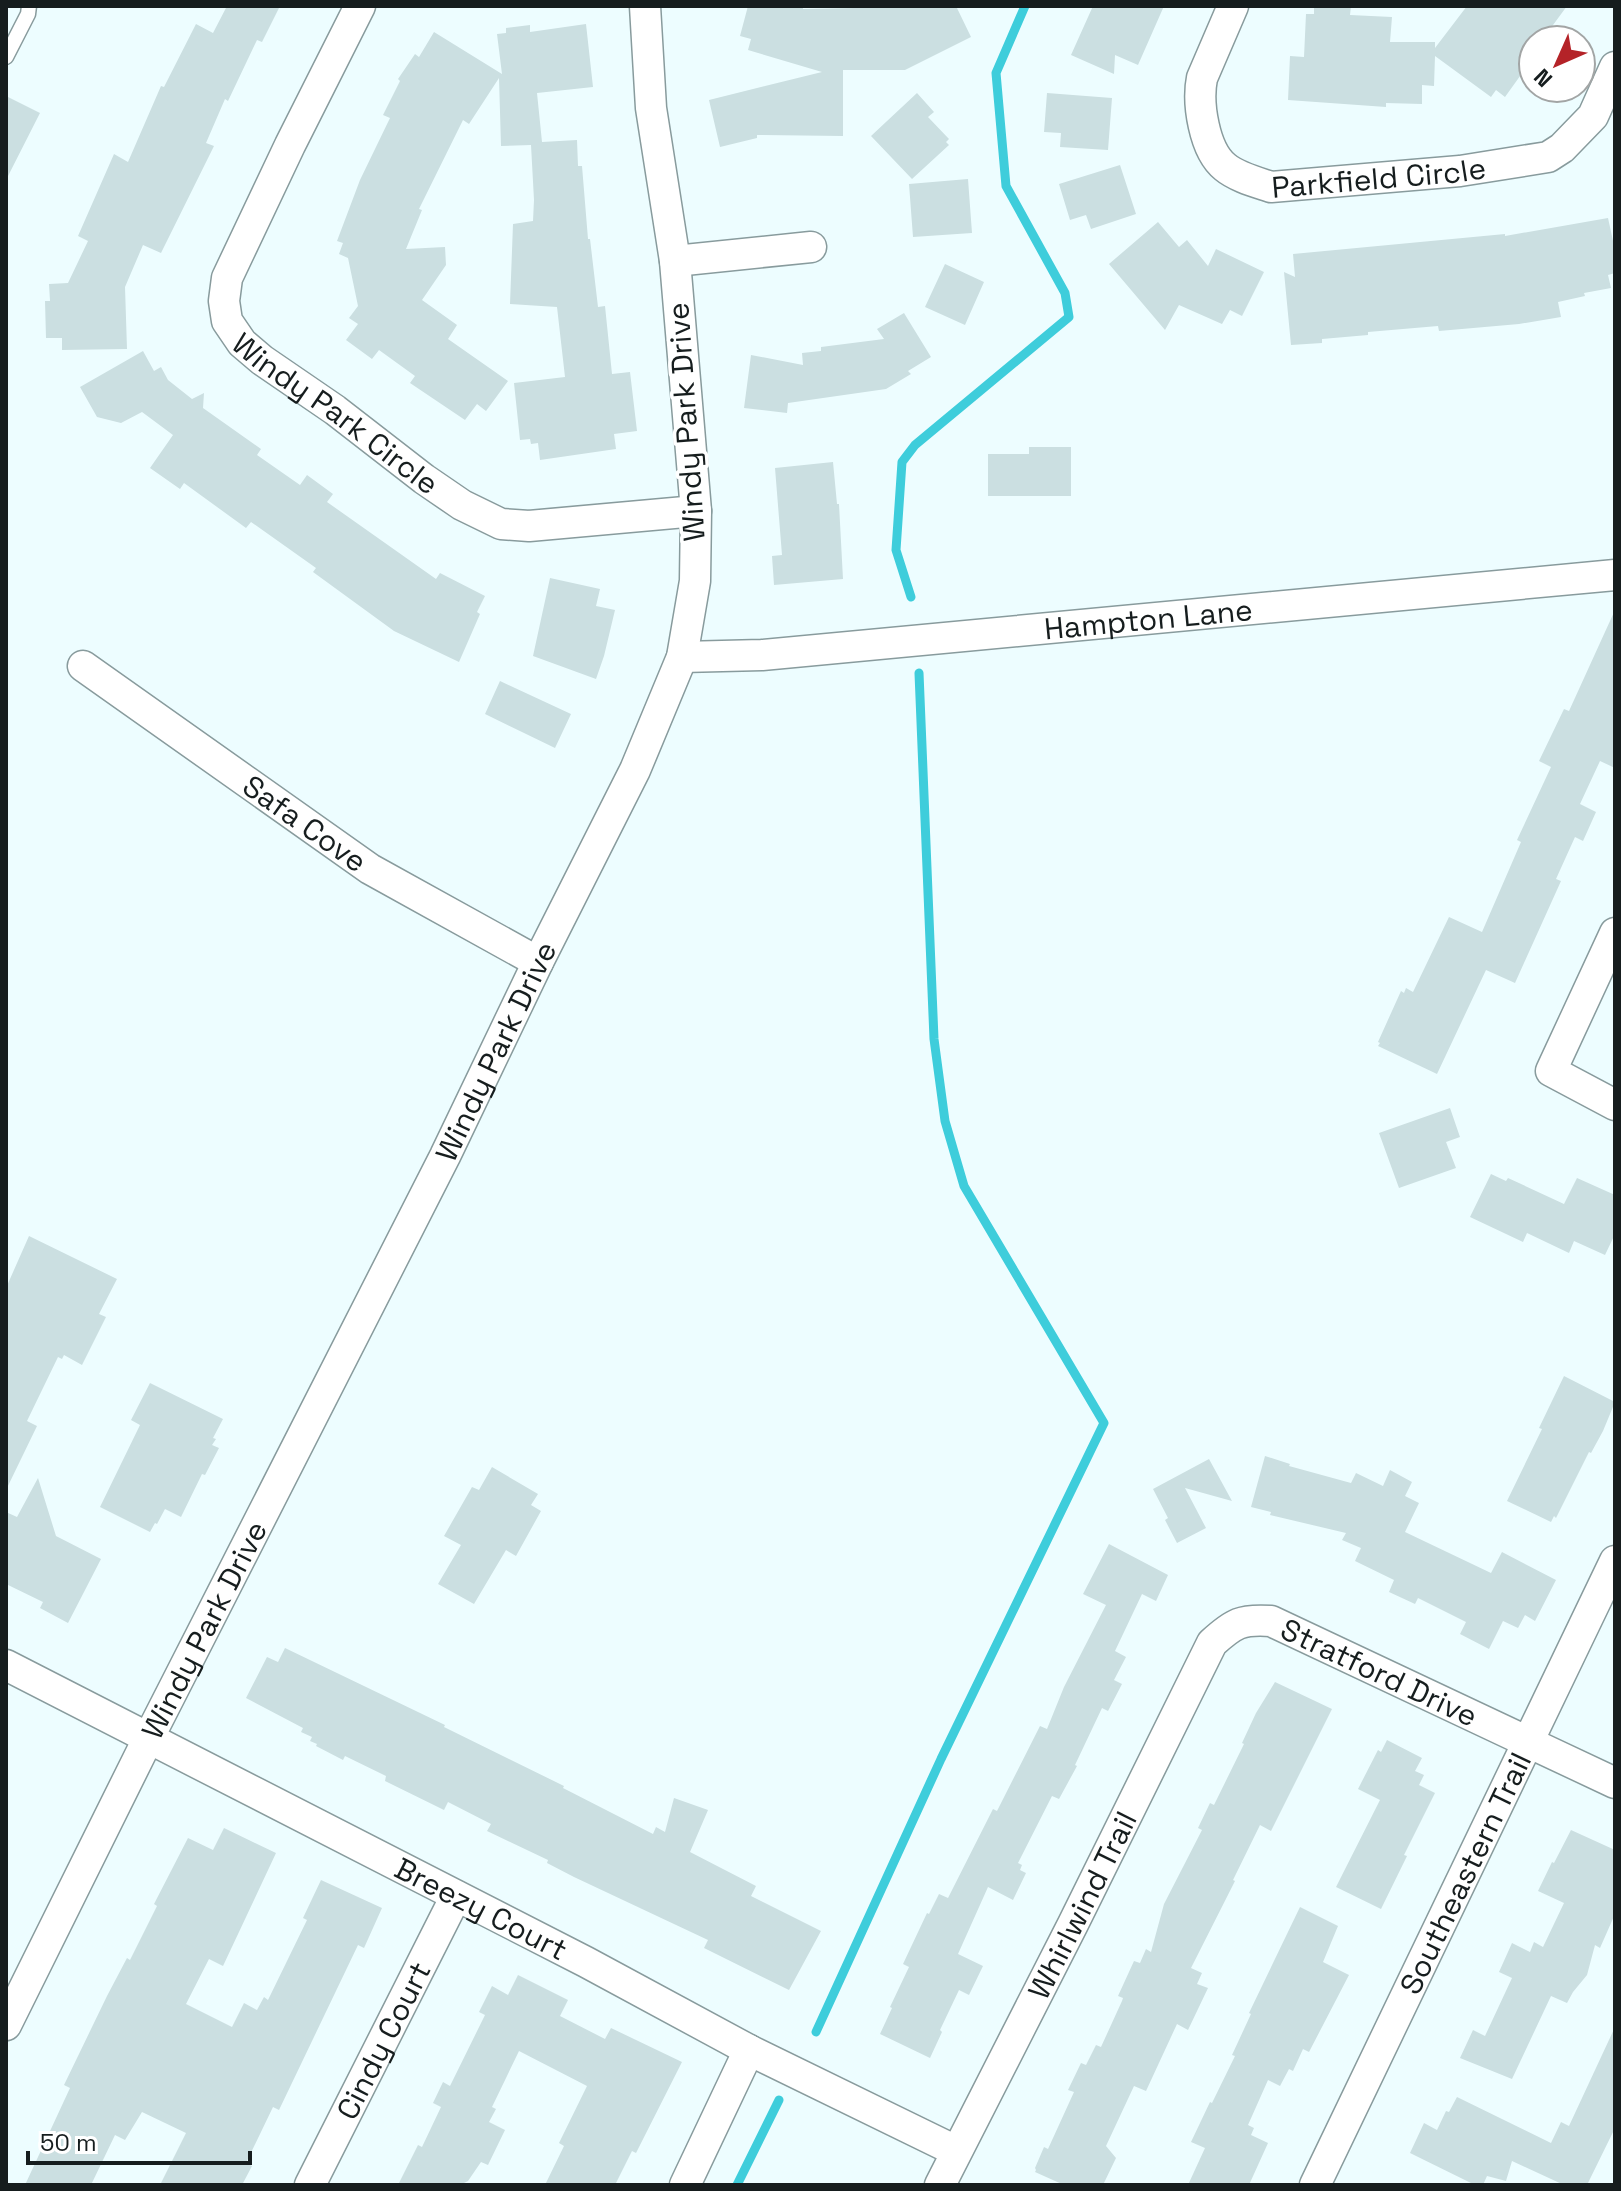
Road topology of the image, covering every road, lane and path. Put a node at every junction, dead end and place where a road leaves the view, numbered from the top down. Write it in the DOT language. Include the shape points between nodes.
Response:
graph roads {
  1 [pos="29,6"];
  2 [pos="360,6"];
  3 [pos="645,6"];
  4 [pos="1233,6"];
  5 [pos="6,57"];
  6 [pos="1615,67"];
  7 [pos="811,247"];
  8 [pos="675,261"];
  9 [pos="696,511"];
  10 [pos="1615,575"];
  11 [pos="682,657"];
  12 [pos="83,666"];
  13 [pos="1615,933"];
  14 [pos="538,962"];
  15 [pos="1615,1105"];
  16 [pos="1615,1561"];
  17 [pos="1229,1628"];
  18 [pos="6,1665"];
  19 [pos="148,1739"];
  20 [pos="1528,1741"];
  21 [pos="1615,1783"];
  22 [pos="456,1896"];
  23 [pos="6,2025"];
  24 [pos="749,2050"];
  25 [pos="956,2151"];
  26 [pos="310,2185"];
  27 [pos="685,2185"];
  28 [pos="940,2185"];
  29 [pos="1315,2185"];
  1 -- 5 [label="lane"];
  2 -- 9 [label="street, Windy Park Circle" via="227,278 227,321 262,360 424,479 501,524"];
  3 -- 8 [label="street, Windy Park Drive" via="651,108"];
  4 -- 6 [label="street, Parkfield Circle" via="1202,78 1200,110 1215,157 1226,169 1271,187 1460,171 1548,157 1593,116"];
  7 -- 8 [label="street"];
  8 -- 9 [label="street, Windy Park Drive"];
  9 -- 11 [label="street, Windy Park Drive" via="695,581"];
  10 -- 11 [label="street, Hampton Lane" via="778,654"];
  11 -- 14 [label="street, Windy Park Drive" via="635,770"];
  12 -- 14 [label="street, Safa Cove" via="370,869"];
  13 -- 15 [label="street" via="1551,1071"];
  14 -- 19 [label="street, Windy Park Drive"];
  16 -- 20 [label="street, Southeastern Trail"];
  17 -- 20 [label="street, Stratford Drive" via="1250,1620 1271,1621"];
  17 -- 25 [label="street, Whirlwind Trail" via="1212,1643"];
  18 -- 19 [label="street, Breezy Court"];
  19 -- 22 [label="street, Breezy Court"];
  19 -- 23 [label="street, Windy Park Drive"];
  20 -- 21 [label="street, Stratford Drive"];
  20 -- 29 [label="street, Southeastern Trail"];
  22 -- 24 [label="street, Breezy Court"];
  22 -- 26 [label="street, Cindy Court"];
  24 -- 25 [label="street, Breezy Court"];
  24 -- 27 [label="street"];
  25 -- 28 [label="street, Whirlwind Trail"];
}
